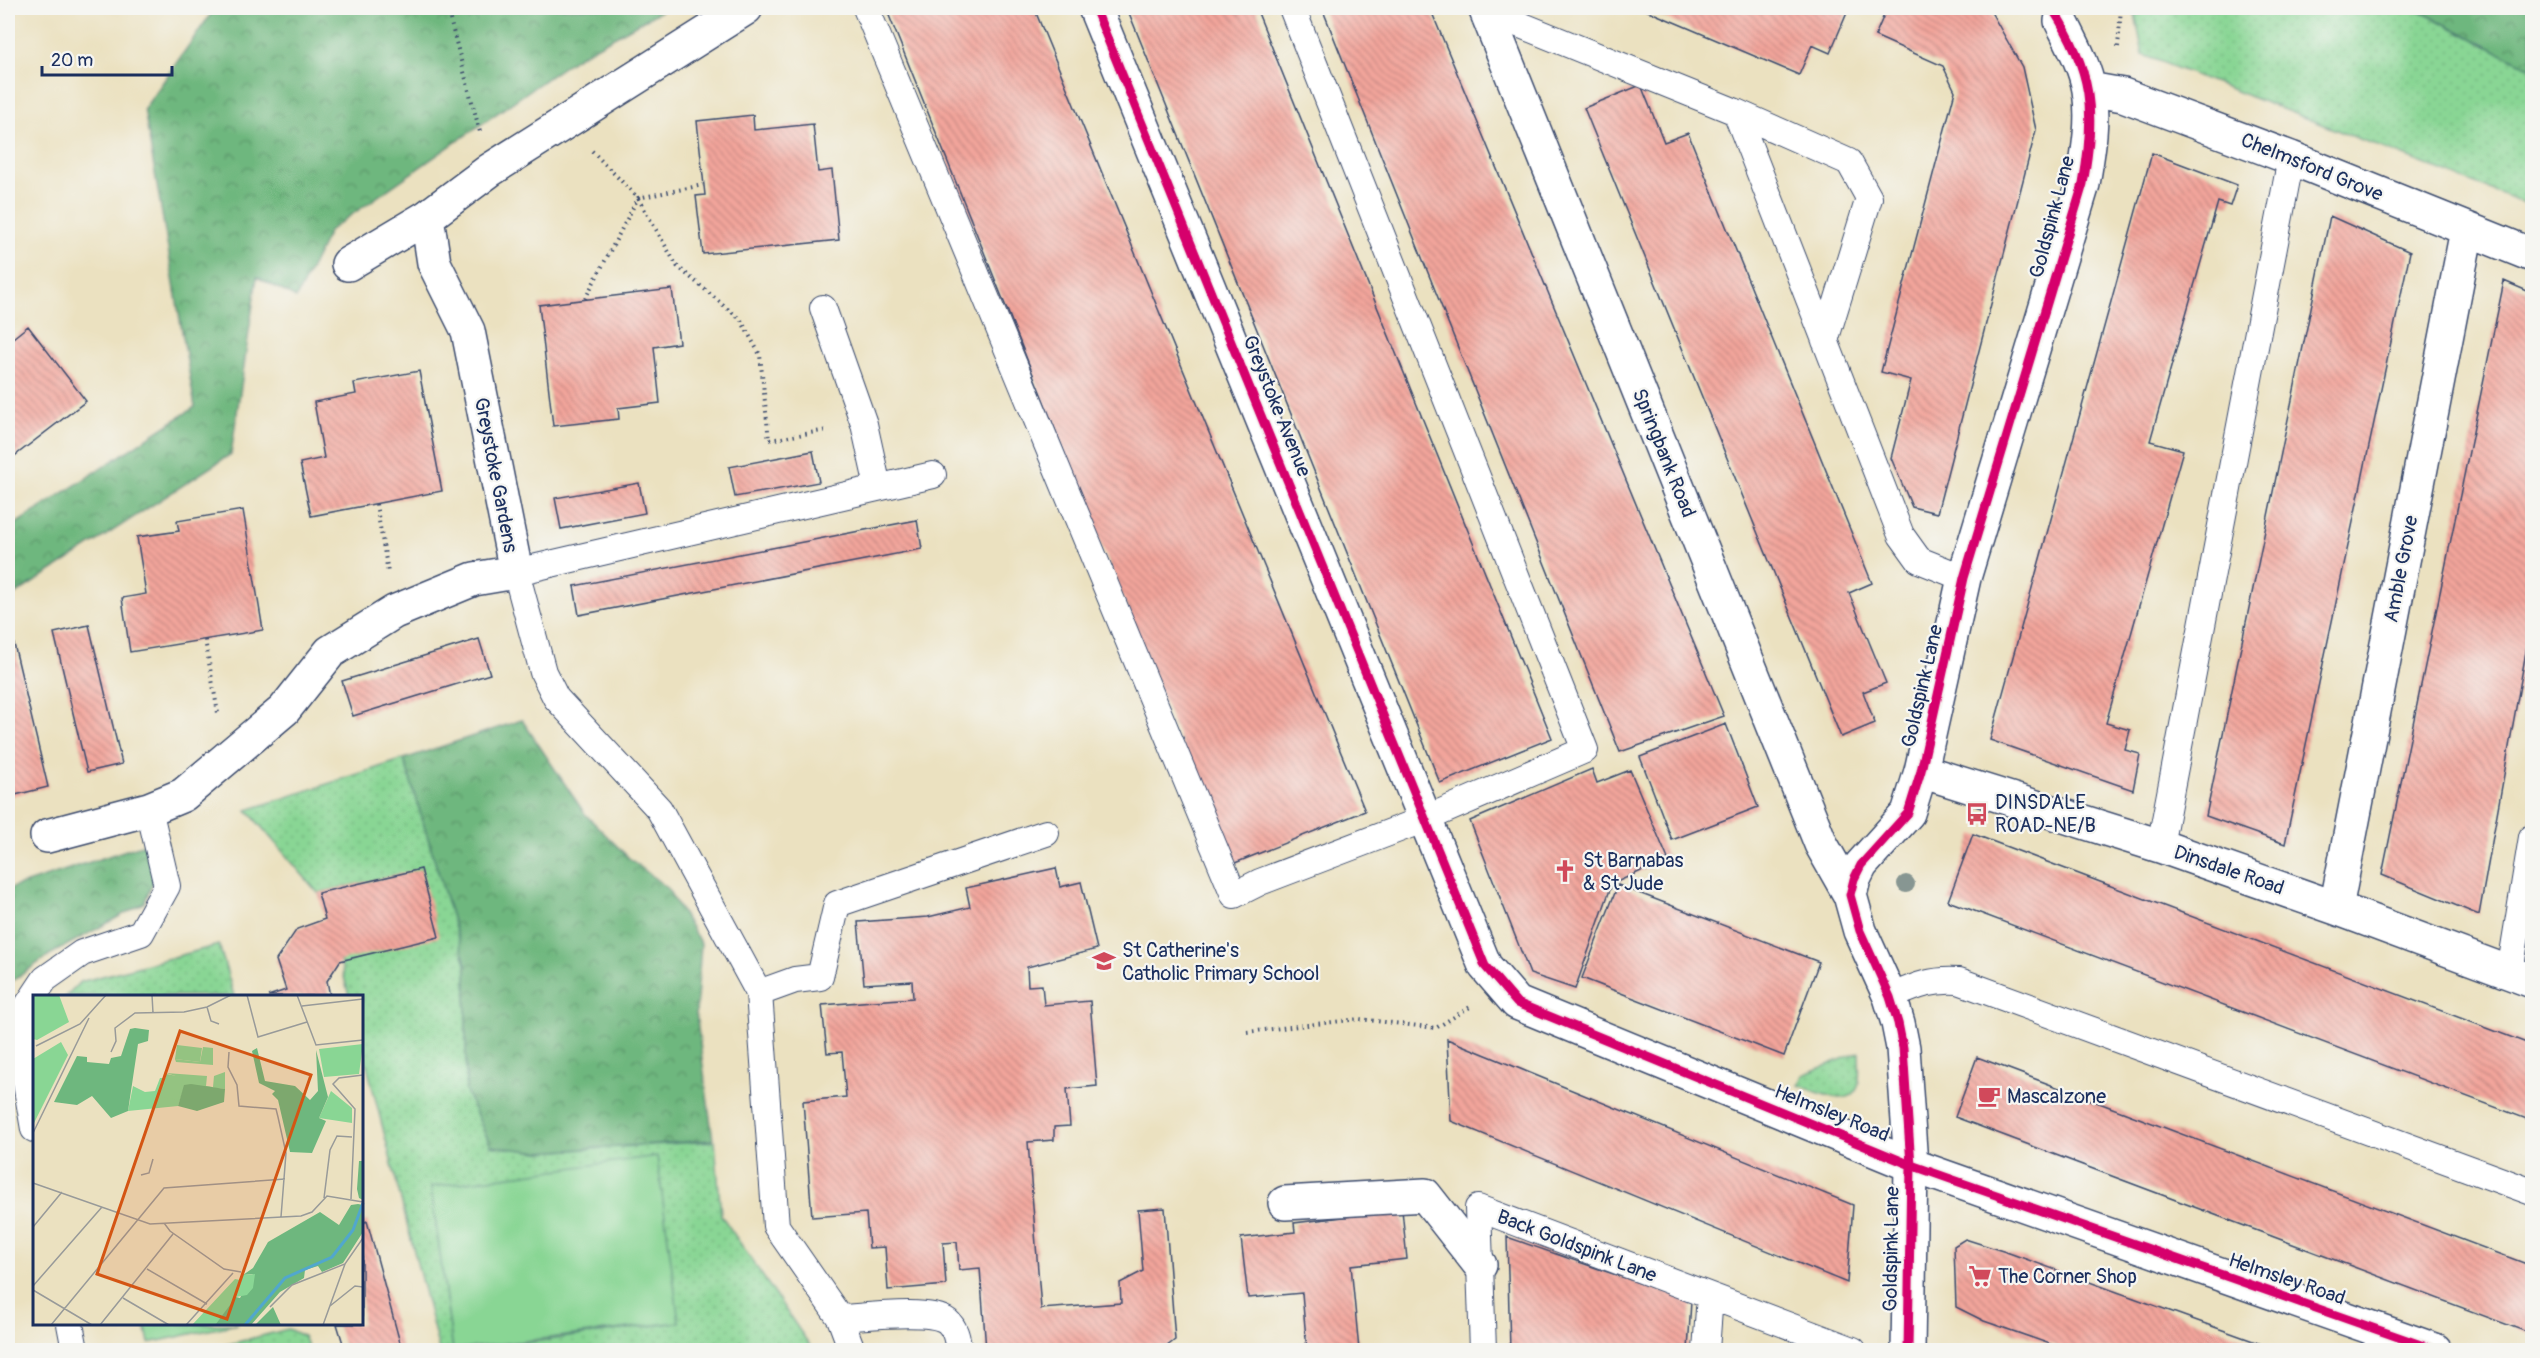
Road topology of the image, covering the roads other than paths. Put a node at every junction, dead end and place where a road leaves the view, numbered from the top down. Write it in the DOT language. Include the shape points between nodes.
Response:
graph roads {
  1 [pos="746,8"];
  2 [pos="866,8"];
  3 [pos="1095,8"];
  4 [pos="1292,8"];
  5 [pos="1486,9"];
  6 [pos="2061,21"];
  7 [pos="2089,89"];
  8 [pos="1736,112"];
  9 [pos="2291,158"];
  10 [pos="427,217"];
  11 [pos="2467,230"];
  12 [pos="2532,255"];
  13 [pos="348,264"];
  14 [pos="823,308"];
  15 [pos="1825,340"];
  16 [pos="933,475"];
  17 [pos="878,487"];
  18 [pos="516,572"];
  19 [pos="1964,578"];
  20 [pos="1921,771"];
  21 [pos="149,809"];
  22 [pos="1425,819"];
  23 [pos="1046,833"];
  24 [pos="47,836"];
  25 [pos="2532,837"];
  26 [pos="2160,846"];
  27 [pos="1850,895"];
  28 [pos="2336,908"];
  29 [pos="2521,977"];
  30 [pos="759,993"];
  31 [pos="34,995"];
  32 [pos="33,997"];
  33 [pos="1890,997"];
  34 [pos="33,1123"];
  35 [pos="1911,1165"];
  36 [pos="2532,1192"];
  37 [pos="1285,1203"];
  38 [pos="1480,1265"];
  39 [pos="1710,1296"];
  40 [pos="840,1318"];
  41 [pos="70,1325"];
  42 [pos="75,1350"];
  43 [pos="852,1350"];
  44 [pos="959,1350"];
  45 [pos="1483,1350"];
  46 [pos="1706,1350"];
  47 [pos="1853,1350"];
  48 [pos="1908,1350"];
  49 [pos="2435,1350"];
  1 -- 10 [label="street" via="490,170"];
  2 -- 22 [label="lane" via="1234,895"];
  3 -- 22 [label="street, Greystoke Avenue"];
  4 -- 22 [label="lane" via="1585,750"];
  5 -- 8 [label="lane"];
  5 -- 27 [label="street, Springbank Road" via="1821,844"];
  6 -- 7 [label="street, Goldspink Lane"];
  7 -- 9 [label="street, Chelmsford Grove" via="2123,95"];
  7 -- 19 [label="street, Goldspink Lane" via="2090,145 2083,184"];
  8 -- 15 [label="lane"];
  8 -- 15 [label="lane" via="1849,162 1869,198"];
  9 -- 11 [label="street, Chelmsford Grove"];
  9 -- 26 [label="lane"];
  10 -- 13 [label="street"];
  10 -- 18 [label="street, Greystoke Gardens" via="434,263 468,331"];
  11 -- 12 [label="street, Chelmsford Grove"];
  11 -- 28 [label="street, Amble Grove"];
  14 -- 17 [label="lane" via="864,424"];
  15 -- 19 [label="lane" via="1909,549 1918,560"];
  16 -- 17 [label="lane"];
  17 -- 18 [label="lane"];
  18 -- 21 [label="street, Greystoke Gardens" via="474,579 394,612 330,652 284,710 183,795"];
  18 -- 30 [label="lane" via="543,672 556,698 659,809"];
  19 -- 20 [label="street, Goldspink Lane"];
  20 -- 26 [label="street, Dinsdale Road"];
  20 -- 27 [label="street, Goldspink Lane" via="1908,813 1861,865"];
  21 -- 24 [label="street, Greystoke Gardens"];
  21 -- 31 [label="lane" via="167,886 141,933 82,953 45,979"];
  22 -- 35 [label="street, Helmsley Road" via="1485,966 1517,1003"];
  23 -- 30 [label="lane" via="837,904 820,977 795,980"];
  25 -- 29 [label="lane"];
  26 -- 28 [label="street, Dinsdale Road"];
  27 -- 33 [label="street, Goldspink Lane" via="1860,931"];
  28 -- 29 [label="street, Dinsdale Road"];
  30 -- 40 [label="lane" via="776,1226"];
  32 -- 34 [label="lane" via="23,1012 26,1083"];
  33 -- 35 [label="street, Goldspink Lane" via="1903,1048"];
  33 -- 36 [label="lane" via="1939,979 1959,981"];
  35 -- 48 [label="street, Goldspink Lane"];
  35 -- 49 [label="street, Helmsley Road"];
  37 -- 38 [label="street" via="1425,1195"];
  38 -- 39 [label="lane, Back Goldspink Lane" via="1478,1208"];
  38 -- 45 [label="lane, Back Goldspink Lane"];
  39 -- 46 [label="lane"];
  39 -- 47 [label="lane, Back Goldspink Lane"];
  40 -- 43 [label="lane"];
  40 -- 44 [label="lane" via="933,1314 948,1322 956,1333"];
  41 -- 42 [label="lane"];
}
